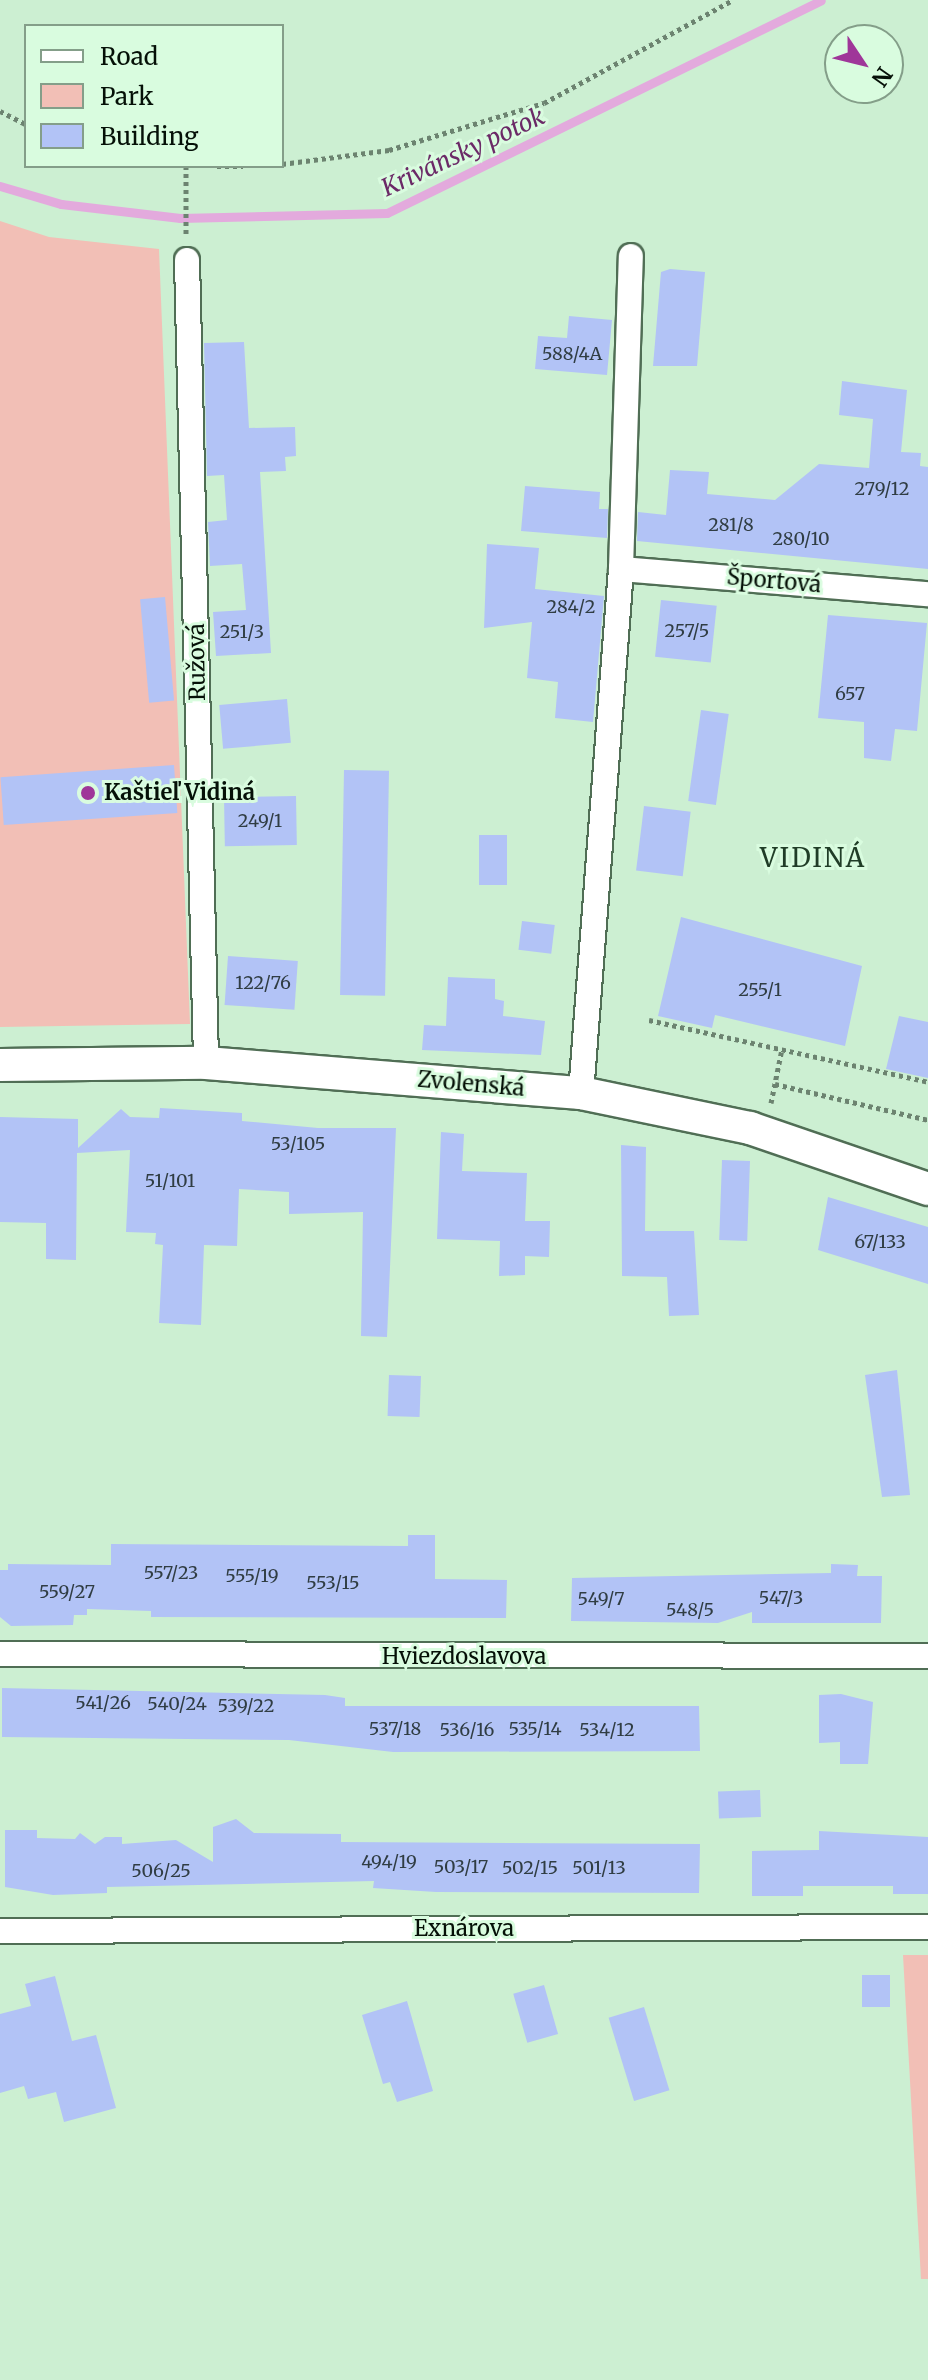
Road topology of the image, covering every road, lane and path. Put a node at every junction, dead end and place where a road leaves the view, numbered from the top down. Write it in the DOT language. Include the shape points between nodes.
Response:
graph roads {
  1 [pos="733,0"];
  2 [pos="0,111"];
  3 [pos="24,123"];
  4 [pos="284,164"];
  5 [pos="186,168"];
  6 [pos="187,249"];
  7 [pos="631,256"];
  8 [pos="621,569"];
  9 [pos="928,594"];
  10 [pos="649,1020"];
  11 [pos="782,1049"];
  12 [pos="206,1063"];
  13 [pos="0,1065"];
  14 [pos="928,1082"];
  15 [pos="775,1084"];
  16 [pos="581,1093"];
  17 [pos="771,1105"];
  18 [pos="928,1120"];
  19 [pos="928,1189"];
  20 [pos="0,1654"];
  21 [pos="928,1656"];
  22 [pos="928,1927"];
  23 [pos="0,1931"];
  1 -- 4 [label="path" via="544,103 389,150"];
  2 -- 3 [label="path"];
  5 -- 6 [label="path"];
  6 -- 12 [label="street, Ružová"];
  7 -- 8 [label="street"];
  8 -- 9 [label="street, Športová"];
  8 -- 16 [label="street"];
  10 -- 11 [label="path"];
  11 -- 14 [label="path"];
  11 -- 15 [label="path"];
  12 -- 13 [label="street, Zvolenská"];
  12 -- 16 [label="street, Zvolenská"];
  15 -- 17 [label="path"];
  15 -- 18 [label="path"];
  16 -- 19 [label="street, Zvolenská" via="750,1128"];
  20 -- 21 [label="street, Hviezdoslavova"];
  22 -- 23 [label="street, Exnárova"];
}
